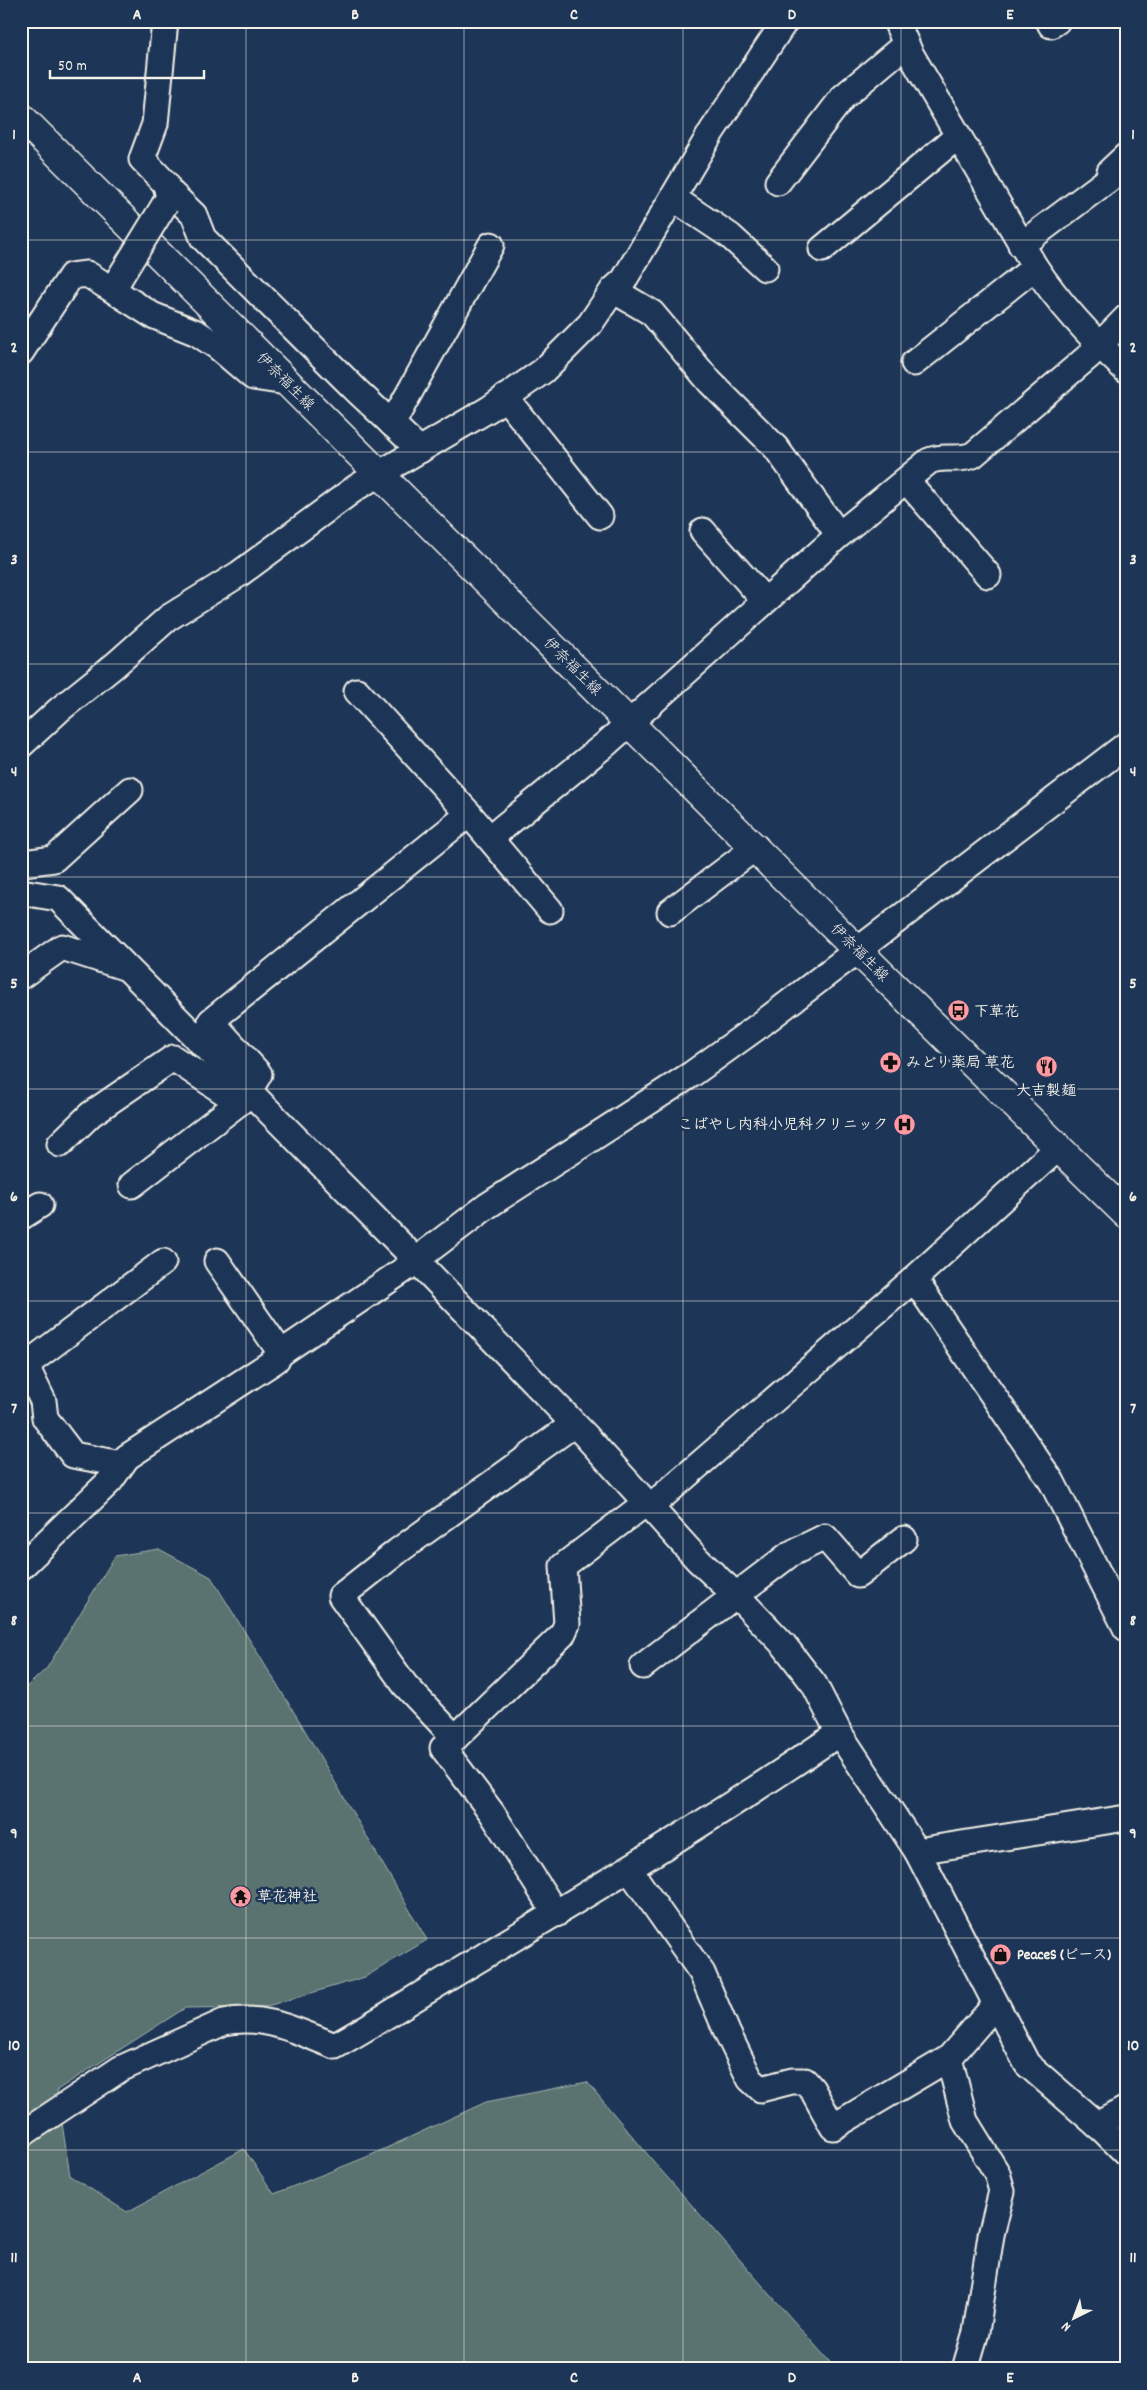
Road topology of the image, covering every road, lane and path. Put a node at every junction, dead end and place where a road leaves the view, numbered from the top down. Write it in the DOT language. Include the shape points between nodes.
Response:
graph roads {
  1 [pos="165,21"];
  2 [pos="785,21"];
  3 [pos="896,21"];
  4 [pos="1049,21"];
  5 [pos="1057,21"];
  6 [pos="906,44"];
  7 [pos="21,117"];
  8 [pos="958,136"];
  9 [pos="1126,156"];
  10 [pos="778,182"];
  11 [pos="166,197"];
  12 [pos="673,198"];
  13 [pos="491,244"];
  14 [pos="1021,245"];
  15 [pos="822,250"];
  16 [pos="765,268"];
  17 [pos="1035,268"];
  18 [pos="112,282"];
  19 [pos="613,290"];
  20 [pos="1126,318"];
  21 [pos="1099,346"];
  22 [pos="21,352"];
  23 [pos="914,363"];
  24 [pos="1126,370"];
  25 [pos="286,382"];
  26 [pos="505,397"];
  27 [pos="392,424"];
  28 [pos="420,450"];
  29 [pos="379,472"];
  30 [pos="906,480"];
  31 [pos="600,516"];
  32 [pos="703,531"];
  33 [pos="839,536"];
  34 [pos="988,576"];
  35 [pos="765,601"];
  36 [pos="357,691"];
  37 [pos="630,722"];
  38 [pos="21,745"];
  39 [pos="1126,746"];
  40 [pos="130,790"];
  41 [pos="469,814"];
  42 [pos="490,838"];
  43 [pos="756,847"];
  44 [pos="22,863"];
  45 [pos="21,892"];
  46 [pos="58,898"];
  47 [pos="550,910"];
  48 [pos="670,912"];
  49 [pos="858,951"];
  50 [pos="129,969"];
  51 [pos="21,976"];
  52 [pos="249,1090"];
  53 [pos="60,1144"];
  54 [pos="1058,1147"];
  55 [pos="132,1185"];
  56 [pos="1126,1214"];
  57 [pos="217,1261"];
  58 [pos="417,1261"];
  59 [pos="163,1262"];
  60 [pos="914,1279"];
  61 [pos="281,1353"];
  62 [pos="23,1360"];
  63 [pos="574,1424"];
  64 [pos="121,1464"];
  65 [pos="648,1505"];
  66 [pos="904,1539"];
  67 [pos="21,1567"];
  68 [pos="737,1596"];
  69 [pos="1126,1628"];
  70 [pos="643,1666"];
  71 [pos="839,1733"];
  72 [pos="455,1738"];
  73 [pos="1126,1818"];
  74 [pos="917,1851"];
  75 [pos="629,1869"];
  76 [pos="556,1914"];
  77 [pos="995,2005"];
  78 [pos="948,2058"];
  79 [pos="1126,2109"];
  80 [pos="1097,2125"];
  81 [pos="21,2136"];
  82 [pos="1126,2152"];
  83 [pos="965,2369"];
  1 -- 11 [label="street" via="155,124 142,159 166,184"];
  2 -- 12 [label="street" via="712,131"];
  3 -- 6 [label="street"];
  4 -- 5 [label="street" via="1051,25"];
  6 -- 8 [label="street"];
  6 -- 10 [label="street" via="843,97"];
  7 -- 25 [label="main road, 伊奈福生線"];
  8 -- 14 [label="street"];
  8 -- 15 [label="street"];
  9 -- 14 [label="street" via="1110,171 1109,179"];
  11 -- 18 [label="street, bridge"];
  11 -- 27 [label="street" via="194,215 203,238"];
  12 -- 16 [label="street" via="730,236"];
  12 -- 19 [label="street" via="624,280"];
  13 -- 27 [label="street"];
  14 -- 17 [label="street"];
  17 -- 21 [label="street" via="1057,299"];
  17 -- 23 [label="street"];
  18 -- 22 [label="street" via="88,274 71,276"];
  18 -- 25 [label="street" via="152,315 197,334 218,347 252,377"];
  19 -- 26 [label="street" via="590,324 543,371"];
  19 -- 33 [label="street" via="652,313 710,382 776,448"];
  20 -- 21 [label="street"];
  21 -- 24 [label="street"];
  21 -- 30 [label="street" via="973,456 961,460 938,457"];
  25 -- 29 [label="main road, 伊奈福生線"];
  26 -- 28 [label="street"];
  26 -- 31 [label="street"];
  27 -- 28 [label="street"];
  28 -- 29 [label="street"];
  29 -- 37 [label="main road, 伊奈福生線"];
  29 -- 38 [label="street" via="239,574 168,618"];
  30 -- 33 [label="street"];
  30 -- 34 [label="street"];
  32 -- 35 [label="street"];
  33 -- 35 [label="street"];
  35 -- 37 [label="street"];
  36 -- 41 [label="street"];
  37 -- 42 [label="street"];
  37 -- 43 [label="main road, 伊奈福生線"];
  39 -- 49 [label="street"];
  40 -- 44 [label="street" via="54,859"];
  41 -- 42 [label="street"];
  41 -- 52 [label="street" via="211,1021 259,1074"];
  42 -- 47 [label="street"];
  43 -- 48 [label="street"];
  43 -- 49 [label="main road, 伊奈福生線"];
  44 -- 46 [label="street"];
  45 -- 46 [label="street"];
  46 -- 50 [label="street"];
  49 -- 54 [label="main road, 伊奈福生線"];
  49 -- 58 [label="street" via="692,1074 487,1206"];
  50 -- 51 [label="street" via="62,947"];
  50 -- 52 [label="street"];
  52 -- 53 [label="street" via="230,1096 173,1058 91,1114"];
  52 -- 55 [label="street" via="245,1098"];
  52 -- 58 [label="street"];
  54 -- 56 [label="main road, 伊奈福生線"];
  54 -- 60 [label="street"];
  57 -- 61 [label="street"];
  58 -- 61 [label="street"];
  58 -- 63 [label="street"];
  59 -- 62 [label="street"];
  60 -- 65 [label="street"];
  60 -- 69 [label="street" via="1052,1482"];
  61 -- 64 [label="street" via="276,1360"];
  62 -- 64 [label="street" via="42,1401 45,1418 73,1456"];
  63 -- 65 [label="street"];
  63 -- 72 [label="street" via="398,1550 341,1596 405,1685"];
  64 -- 67 [label="street" via="110,1481"];
  65 -- 68 [label="street" via="698,1560"];
  65 -- 72 [label="street" via="563,1566 568,1624 562,1635"];
  66 -- 68 [label="street" via="858,1575 825,1537 790,1554"];
  68 -- 70 [label="street"];
  68 -- 71 [label="street" via="814,1684"];
  71 -- 74 [label="street"];
  71 -- 75 [label="street" via="770,1781"];
  72 -- 76 [label="street" via="443,1748 492,1813"];
  73 -- 74 [label="street"];
  74 -- 77 [label="street"];
  75 -- 76 [label="street"];
  75 -- 78 [label="street" via="702,1973 750,2079 761,2089 805,2081 833,2127"];
  76 -- 81 [label="street" via="335,2046 263,2020 224,2022 120,2069"];
  77 -- 78 [label="street"];
  77 -- 80 [label="street" via="1027,2064"];
  78 -- 83 [label="street" via="965,2121 997,2173 1002,2191 991,2235 976,2332"];
  79 -- 80 [label="street"];
  80 -- 82 [label="street"];
}
